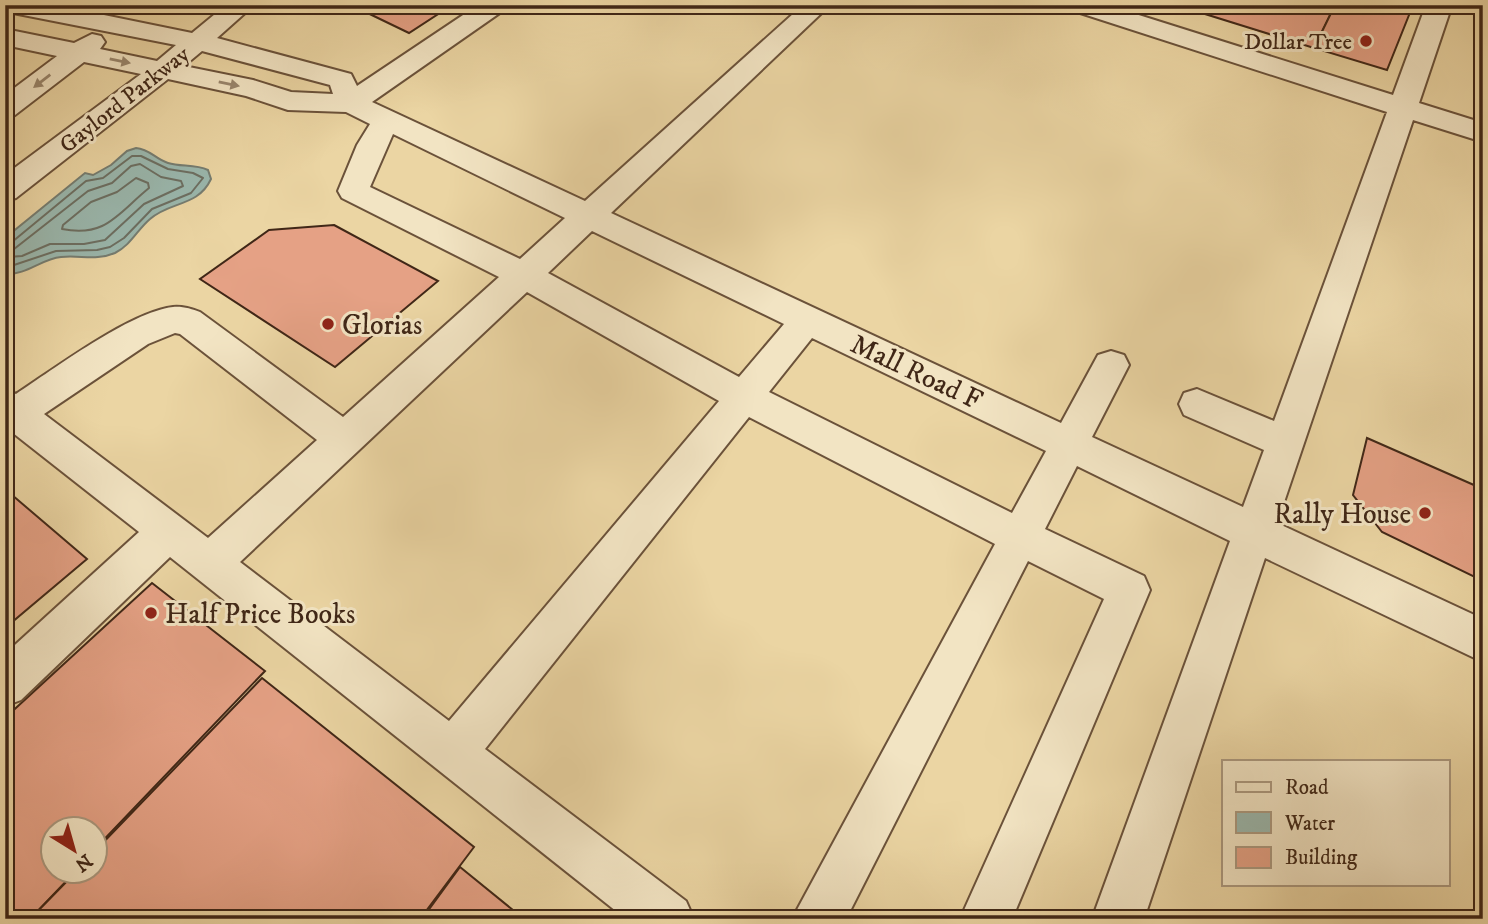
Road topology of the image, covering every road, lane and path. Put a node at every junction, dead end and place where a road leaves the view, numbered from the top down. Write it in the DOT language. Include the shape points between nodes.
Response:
graph roads {
  1 [pos="139,5"];
  2 [pos="242,5"];
  3 [pos="495,5"];
  4 [pos="818,5"];
  5 [pos="1080,5"];
  6 [pos="1439,5"];
  7 [pos="26,6"];
  8 [pos="114,25"];
  9 [pos="5,37"];
  10 [pos="197,42"];
  11 [pos="78,53"];
  12 [pos="162,70"];
  13 [pos="351,103"];
  14 [pos="1403,108"];
  15 [pos="5,109"];
  16 [pos="387,120"];
  17 [pos="1483,133"];
  18 [pos="5,191"];
  19 [pos="589,216"];
  20 [pos="524,275"];
  21 [pos="808,319"];
  22 [pos="1111,365"];
  23 [pos="744,397"];
  24 [pos="1196,404"];
  25 [pos="9,413"];
  26 [pos="345,440"];
  27 [pos="1284,442"];
  28 [pos="1069,443"];
  29 [pos="1252,530"];
  30 [pos="169,531"];
  31 [pos="1020,537"];
  32 [pos="210,563"];
  33 [pos="1483,641"];
  34 [pos="5,684"];
  35 [pos="453,752"];
  36 [pos="668,919"];
  37 [pos="818,919"];
  38 [pos="986,919"];
  39 [pos="1118,919"];
  1 -- 8 [label="street"];
  2 -- 10 [label="street, Gaylord Parkway"];
  3 -- 13 [label="street"];
  4 -- 19 [label="street"];
  5 -- 14 [label="street"];
  6 -- 14 [label="street"];
  7 -- 8 [label="street, Mall Road F"];
  8 -- 10 [label="street, Mall Road F"];
  8 -- 11 [label="street"];
  9 -- 11 [label="street, Mall Road F"];
  10 -- 12 [label="street, Gaylord Parkway"];
  10 -- 13 [label="street, Mall Road F" via="341,80"];
  11 -- 12 [label="street, Mall Road F, one-way"];
  11 -- 15 [label="street, one-way"];
  12 -- 13 [label="street, Mall Road F, one-way" via="288,101"];
  12 -- 18 [label="street, Gaylord Parkway"];
  13 -- 16 [label="street, Mall Road F"];
  14 -- 17 [label="street"];
  14 -- 27 [label="street"];
  16 -- 19 [label="street, Mall Road F"];
  16 -- 20 [label="street" via="353,191"];
  19 -- 20 [label="street"];
  19 -- 21 [label="street, Mall Road F"];
  20 -- 23 [label="street"];
  20 -- 26 [label="street"];
  21 -- 23 [label="street"];
  21 -- 28 [label="street, Mall Road F"];
  22 -- 28 [label="street"];
  23 -- 31 [label="street"];
  23 -- 35 [label="street"];
  24 -- 27 [label="street"];
  25 -- 26 [label="street" via="136,334 173,320 188,321"];
  25 -- 30 [label="street"];
  26 -- 32 [label="street"];
  27 -- 29 [label="street"];
  28 -- 29 [label="street, Mall Road F"];
  28 -- 31 [label="street"];
  29 -- 33 [label="street, Mall Road F"];
  29 -- 39 [label="street"];
  30 -- 32 [label="street"];
  30 -- 34 [label="street"];
  31 -- 37 [label="street"];
  31 -- 38 [label="street" via="1129,590"];
  32 -- 35 [label="street"];
  35 -- 36 [label="street"];
}
